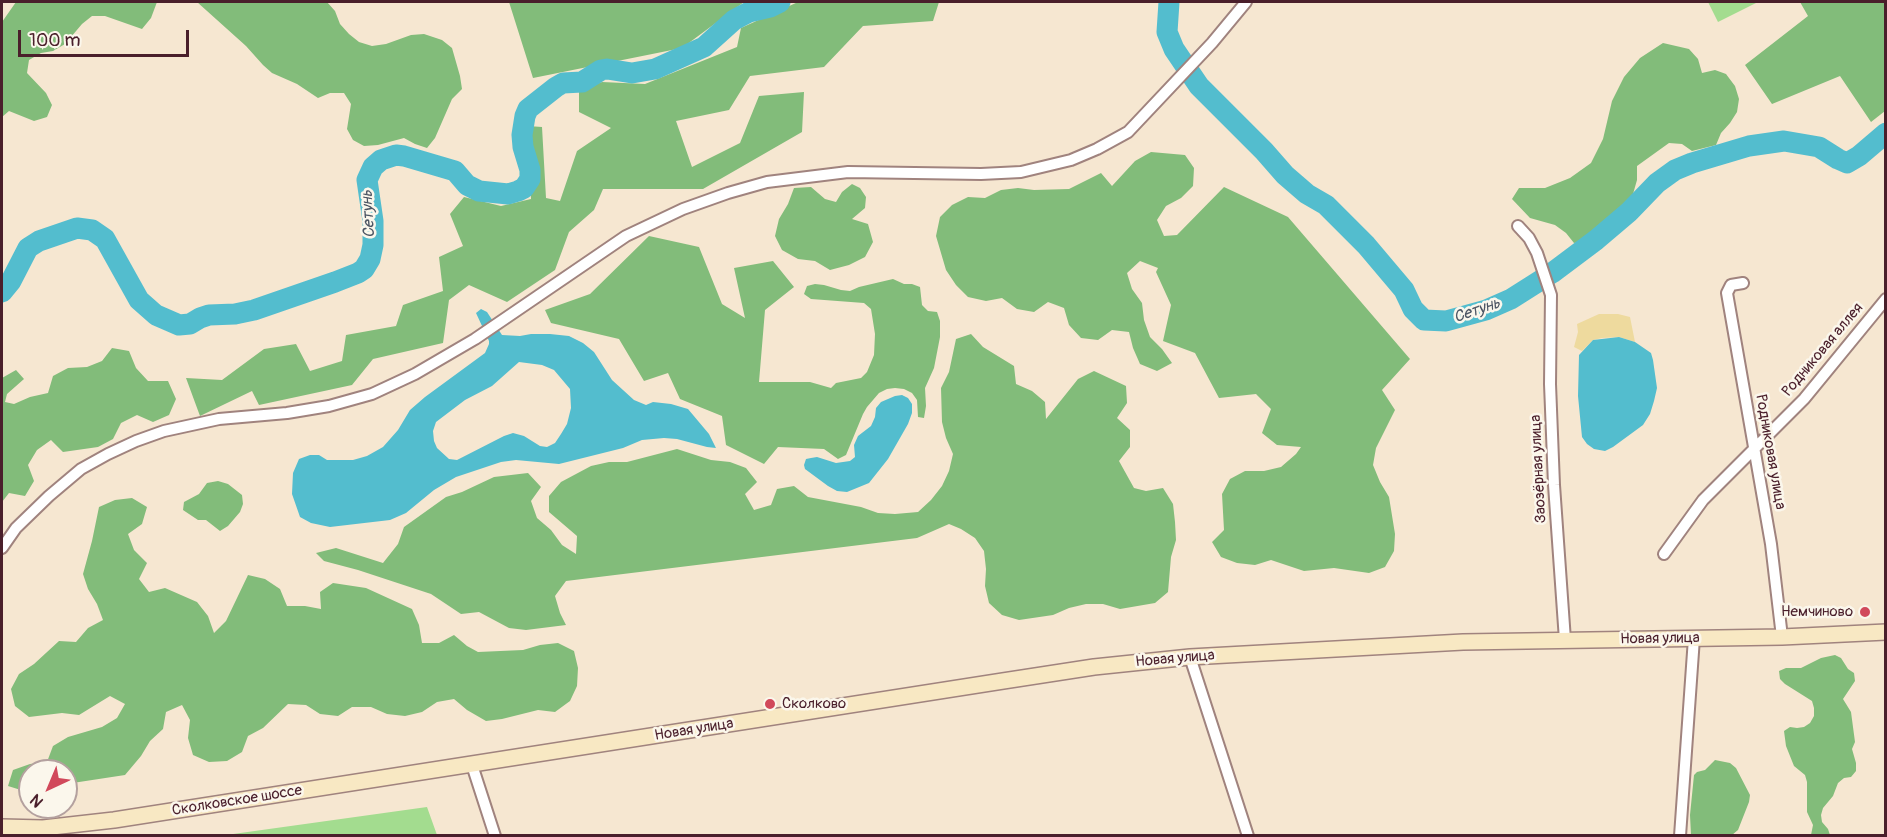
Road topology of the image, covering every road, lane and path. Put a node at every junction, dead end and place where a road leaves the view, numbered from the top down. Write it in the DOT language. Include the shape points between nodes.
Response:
graph roads {
  1 [pos="1246,2"];
  2 [pos="1518,226"];
  3 [pos="1743,283"];
  4 [pos="1886,299"];
  5 [pos="1755,447"];
  6 [pos="2,548"];
  7 [pos="1664,554"];
  8 [pos="1886,632"];
  9 [pos="1782,637"];
  10 [pos="1694,638"];
  11 [pos="1565,640"];
  12 [pos="1190,657"];
  13 [pos="472,765"];
  14 [pos="2,827"];
  15 [pos="495,836"];
  16 [pos="1248,836"];
  17 [pos="1680,836"];
  1 -- 6 [label="street" via="1128,132 1097,149 1021,172 848,172 766,182 683,209 626,236 475,339 372,394 329,406 219,420 136,441 81,469 49,495"];
  2 -- 11 [label="street, Заозёрная улица" via="1537,253 1551,295 1554,485"];
  3 -- 5 [label="street, Родниковая улица" via="1731,285 1727,293"];
  4 -- 5 [label="street, Родниковая аллея" via="1804,399"];
  5 -- 7 [label="street, Родниковая аллея" via="1703,500"];
  5 -- 9 [label="street, Родниковая улица"];
  8 -- 9 [label="street, Новая улица"];
  9 -- 10 [label="street, Новая улица"];
  10 -- 11 [label="street, Новая улица"];
  10 -- 17 [label="street"];
  11 -- 12 [label="street, Новая улица"];
  12 -- 13 [label="street, Новая улица" via="1048,674"];
  12 -- 16 [label="street"];
  13 -- 14 [label="street, Сколковское шоссе" via="114,820 43,828"];
  13 -- 15 [label="street"];
}
